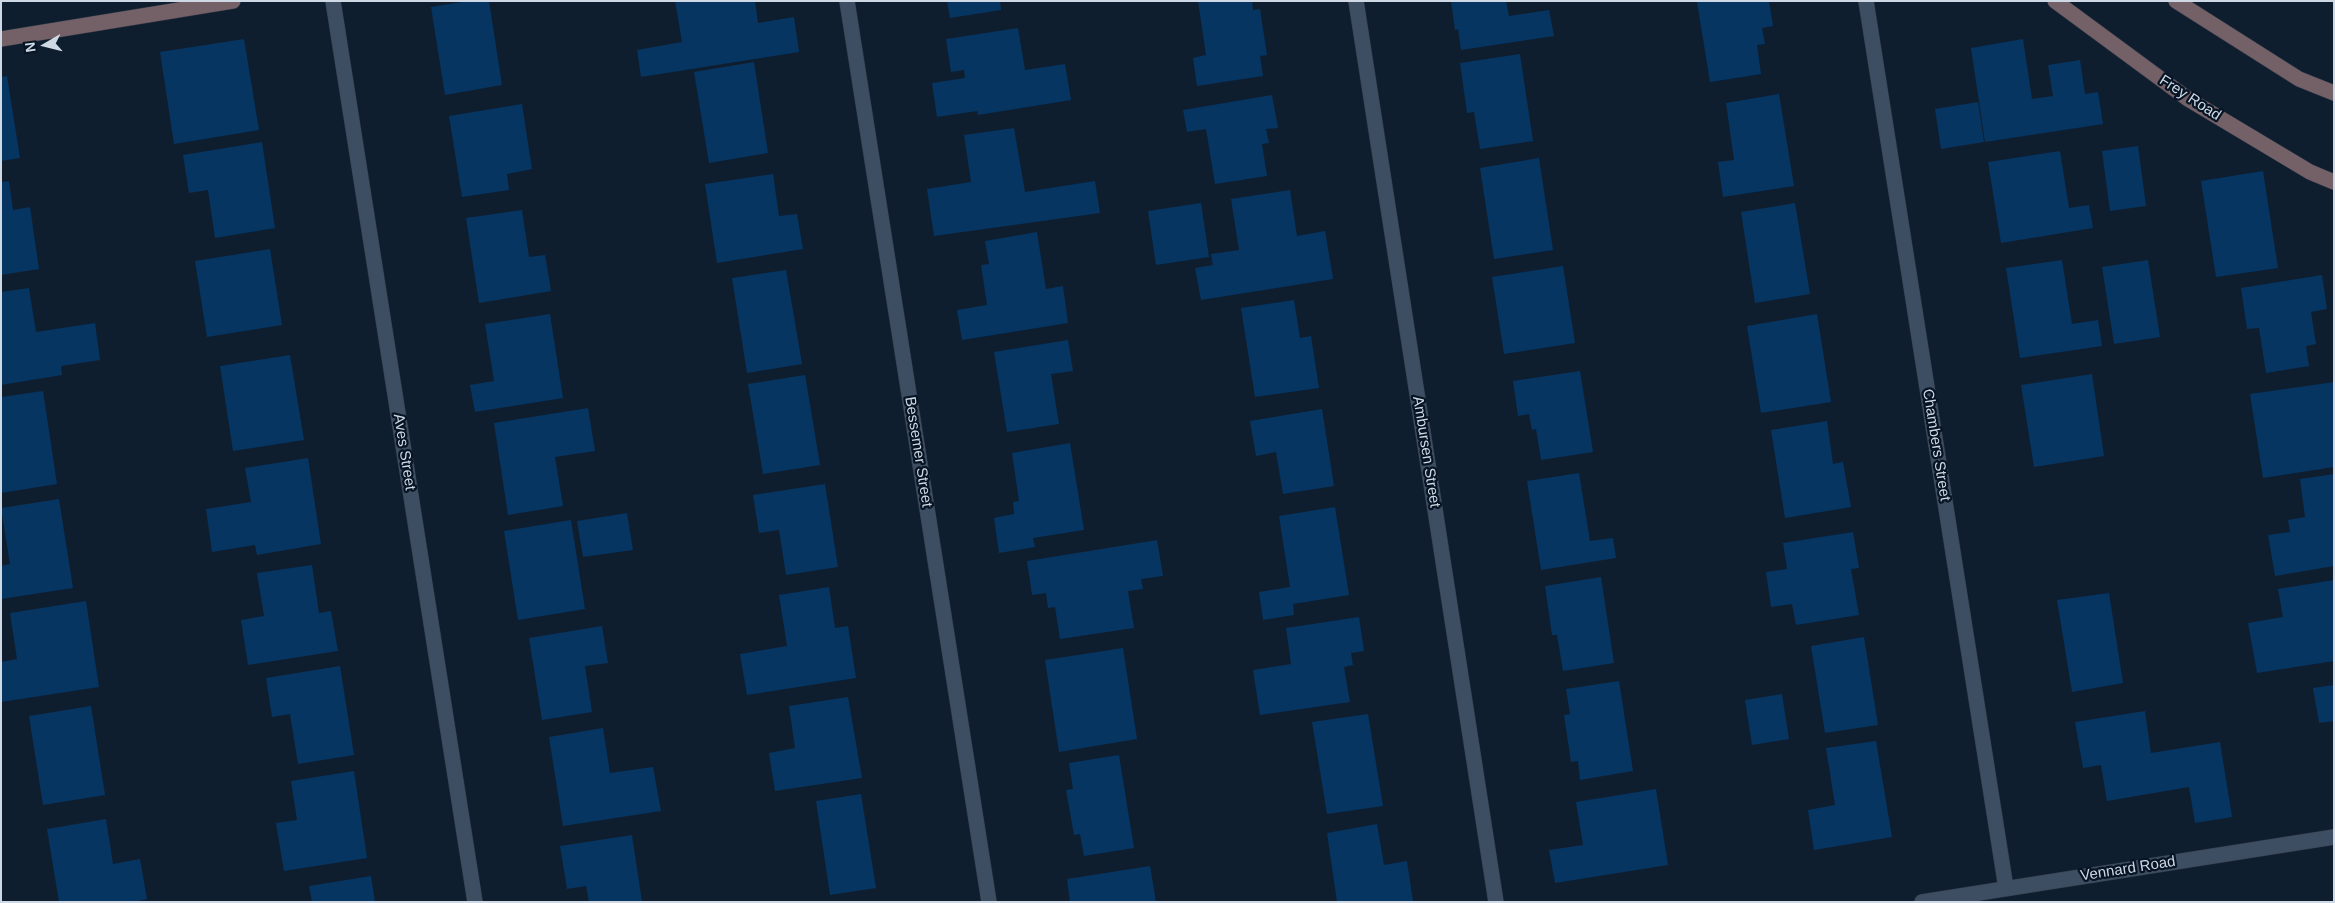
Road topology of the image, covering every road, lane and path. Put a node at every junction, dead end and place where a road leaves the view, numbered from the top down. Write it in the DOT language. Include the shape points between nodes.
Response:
graph roads {
  1 [pos="233,1"];
  2 [pos="334,1"];
  3 [pos="847,1"];
  4 [pos="1356,1"];
  5 [pos="1866,1"];
  6 [pos="2055,1"];
  7 [pos="2176,1"];
  8 [pos="1,39"];
  9 [pos="2334,93"];
  10 [pos="2334,182"];
  11 [pos="2334,837"];
  12 [pos="2006,888"];
  13 [pos="475,902"];
  14 [pos="989,902"];
  15 [pos="1496,902"];
  16 [pos="1922,902"];
  1 -- 8 [label="street"];
  2 -- 13 [label="street, Aves Street"];
  3 -- 14 [label="street, Bessemer Street"];
  4 -- 15 [label="street, Ambursen Street"];
  5 -- 12 [label="street, Chambers Street"];
  6 -- 10 [label="street, Frey Road" via="2188,99 2310,172"];
  7 -- 9 [label="street" via="2299,79"];
  11 -- 12 [label="street, Vennard Road"];
  12 -- 16 [label="street, Vennard Road"];
}
